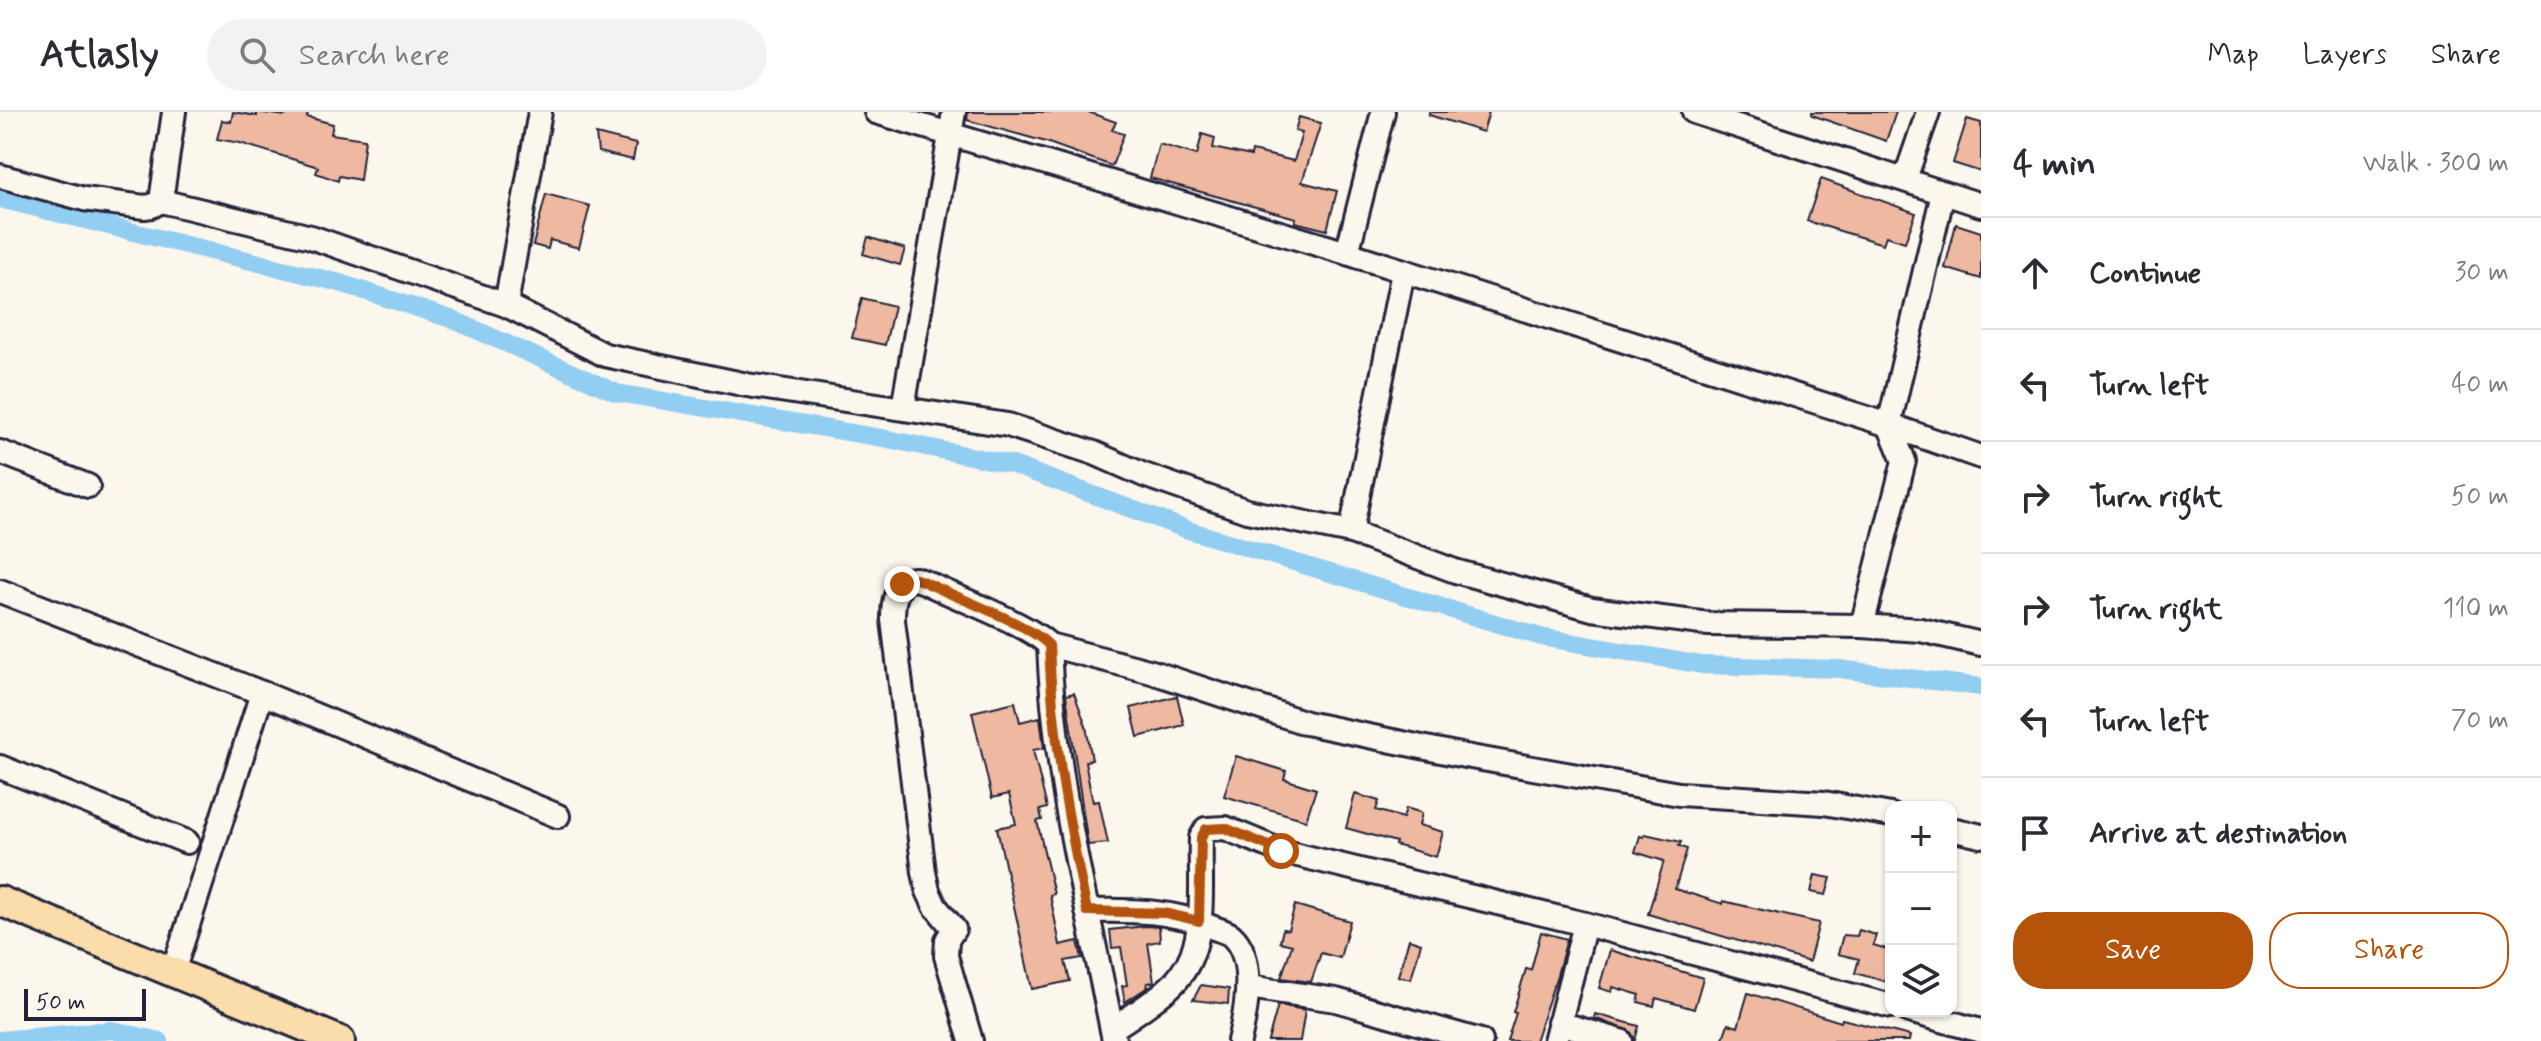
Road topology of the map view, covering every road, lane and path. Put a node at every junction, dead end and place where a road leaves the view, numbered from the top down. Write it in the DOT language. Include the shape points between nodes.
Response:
graph roads {
  1 [pos="174,112"];
  2 [pos="540,112"];
  3 [pos="876,112"];
  4 [pos="954,112"];
  5 [pos="1383,112"];
  6 [pos="1928,112"];
  7 [pos="1702,113"];
  8 [pos="950,135"];
  9 [pos="0,176"];
  10 [pos="1905,179"];
  11 [pos="1943,193"];
  12 [pos="161,201"];
  13 [pos="1981,205"];
  14 [pos="1347,253"];
  15 [pos="1403,272"];
  16 [pos="506,305"];
  17 [pos="903,408"];
  18 [pos="1889,425"];
  19 [pos="0,452"];
  20 [pos="1981,457"];
  21 [pos="88,486"];
  22 [pos="1351,532"];
  23 [pos="0,591"];
  24 [pos="1862,626"];
  25 [pos="1981,644"];
  26 [pos="1049,645"];
  27 [pos="262,693"];
  28 [pos="0,767"];
  29 [pos="1885,814"];
  30 [pos="558,816"];
  31 [pos="1957,830"];
  32 [pos="1981,836"];
  33 [pos="187,842"];
  34 [pos="0,901"];
  35 [pos="1087,911"];
  36 [pos="1199,921"];
  37 [pos="1585,924"];
  38 [pos="173,972"];
  39 [pos="1249,987"];
  40 [pos="1885,1004"];
  41 [pos="1931,1017"];
  42 [pos="1981,1031"];
  43 [pos="1557,1032"];
  44 [pos="1113,1035"];
  45 [pos="340,1041"];
  46 [pos="971,1041"];
  47 [pos="1239,1041"];
  48 [pos="1481,1041"];
  49 [pos="1621,1041"];
  1 -- 12 [label="street"];
  2 -- 16 [label="street"];
  3 -- 8 [label="street"];
  4 -- 8 [label="street"];
  5 -- 14 [label="street"];
  6 -- 10 [label="street"];
  7 -- 10 [label="street"];
  8 -- 14 [label="street"];
  8 -- 17 [label="street"];
  9 -- 12 [label="street" via="84,199 144,207"];
  10 -- 11 [label="street"];
  11 -- 13 [label="street"];
  11 -- 18 [label="street"];
  12 -- 16 [label="street" via="311,237"];
  14 -- 15 [label="street"];
  15 -- 18 [label="street"];
  15 -- 22 [label="street"];
  16 -- 17 [label="street" via="605,355 747,385"];
  17 -- 22 [label="street" via="1008,425 1247,511"];
  18 -- 20 [label="street"];
  18 -- 24 [label="street" via="1904,461"];
  19 -- 21 [label="street"];
  22 -- 24 [label="street" via="1455,571 1592,609 1709,624"];
  23 -- 27 [label="street"];
  24 -- 25 [label="street" via="1921,630"];
  26 -- 29 [label="street" via="1152,672 1306,723 1465,756 1679,794 1824,803"];
  26 -- 35 [label="street" via="1064,800"];
  26 -- 46 [label="street" via="916,579 906,580 893,602 924,872 935,906 954,929 946,956"];
  27 -- 30 [label="street"];
  27 -- 38 [label="street"];
  28 -- 33 [label="street"];
  31 -- 32 [label="street"];
  34 -- 38 [label="main road"];
  35 -- 36 [label="street" via="1165,913"];
  35 -- 44 [label="street"];
  36 -- 37 [label="street" via="1201,838 1215,827 1281,851"];
  36 -- 39 [label="street" via="1231,935 1243,955"];
  36 -- 44 [label="street" via="1192,957 1179,979"];
  37 -- 40 [label="street"];
  37 -- 43 [label="street"];
  38 -- 45 [label="main road"];
  39 -- 47 [label="street"];
  39 -- 48 [label="street" via="1336,1000"];
  41 -- 42 [label="street"];
  43 -- 49 [label="street"];
}
